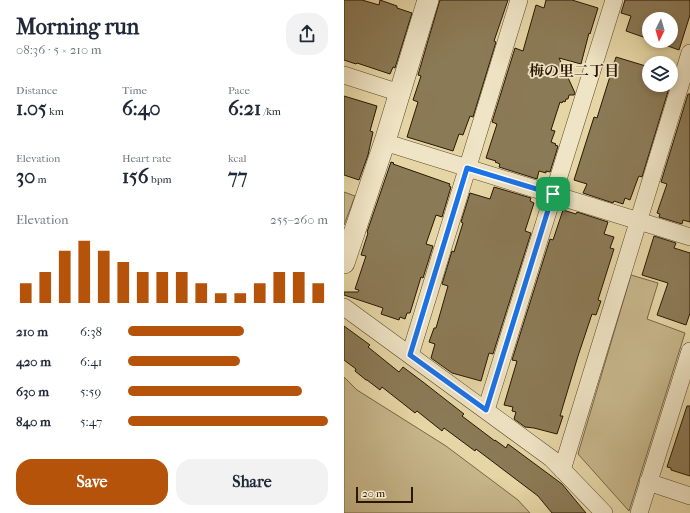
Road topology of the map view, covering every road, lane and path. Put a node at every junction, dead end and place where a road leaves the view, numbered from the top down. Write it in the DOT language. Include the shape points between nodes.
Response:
graph roads {
  1 [pos="428,0"];
  2 [pos="519,0"];
  3 [pos="614,0"];
  4 [pos="690,53"];
  5 [pos="344,74"];
  6 [pos="400,92"];
  7 [pos="384,142"];
  8 [pos="467,168"];
  9 [pos="553,194"];
  10 [pos="639,221"];
  11 [pos="690,237"];
  12 [pos="344,263"];
  13 [pos="344,307"];
  14 [pos="690,351"];
  15 [pos="410,355"];
  16 [pos="684,392"];
  17 [pos="486,410"];
  18 [pos="562,470"];
  19 [pos="648,482"];
  20 [pos="690,496"];
  21 [pos="604,513"];
  22 [pos="639,513"];
  1 -- 6 [label="street"];
  2 -- 8 [label="street"];
  3 -- 9 [label="street"];
  4 -- 10 [label="street"];
  5 -- 6 [label="street"];
  6 -- 7 [label="street"];
  7 -- 8 [label="street"];
  7 -- 12 [label="street"];
  8 -- 9 [label="street"];
  8 -- 15 [label="street"];
  9 -- 10 [label="street"];
  9 -- 17 [label="street"];
  10 -- 11 [label="street"];
  10 -- 18 [label="street"];
  13 -- 15 [label="street"];
  14 -- 16 [label="street"];
  15 -- 17 [label="street"];
  16 -- 19 [label="street"];
  17 -- 18 [label="street" via="552,459"];
  18 -- 21 [label="street"];
  19 -- 20 [label="street"];
  19 -- 22 [label="street"];
}
